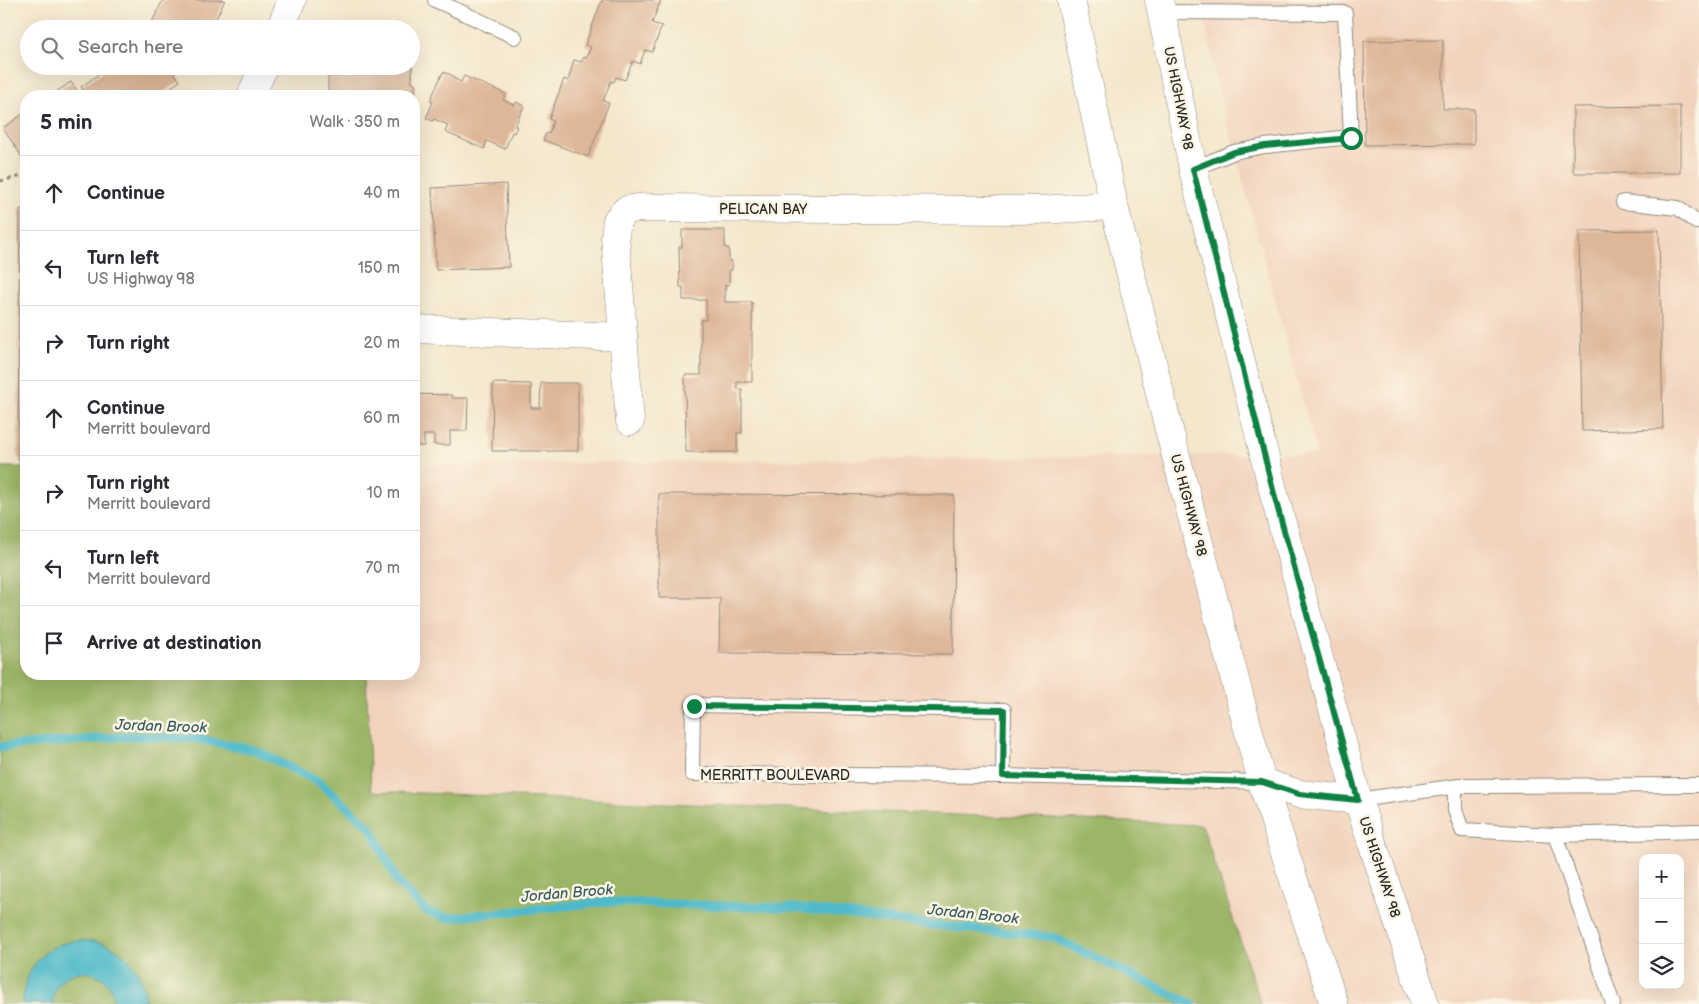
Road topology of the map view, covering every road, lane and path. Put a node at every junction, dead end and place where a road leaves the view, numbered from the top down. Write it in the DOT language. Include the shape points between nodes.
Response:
graph roads {
  1 [pos="292,0"];
  2 [pos="435,0"];
  3 [pos="1071,0"];
  4 [pos="1161,6"];
  5 [pos="284,20"];
  6 [pos="515,37"];
  7 [pos="260,75"];
  8 [pos="254,90"];
  9 [pos="1193,169"];
  10 [pos="20,176"];
  11 [pos="0,181"];
  12 [pos="1623,202"];
  13 [pos="1114,206"];
  14 [pos="1699,222"];
  15 [pos="420,330"];
  16 [pos="623,337"];
  17 [pos="630,421"];
  18 [pos="1003,776"];
  19 [pos="1262,782"];
  20 [pos="1699,785"];
  21 [pos="1455,787"];
  22 [pos="1358,800"];
  23 [pos="1699,831"];
  24 [pos="1555,835"];
  25 [pos="1334,1004"];
  26 [pos="1425,1004"];
  27 [pos="1612,1004"];
  1 -- 5 [label="main road"];
  2 -- 6 [label="lane"];
  3 -- 13 [label="main road, US HIGHWAY 98"];
  4 -- 9 [label="main road, US HIGHWAY 98"];
  4 -- 9 [label="lane" via="1345,13 1351,138 1234,152"];
  7 -- 8 [label="main road"];
  9 -- 22 [label="main road, US HIGHWAY 98" via="1275,498"];
  10 -- 11 [label="path"];
  12 -- 14 [label="lane" via="1678,208"];
  13 -- 16 [label="main road, PELICAN BAY" via="1036,210 626,210 617,220 615,236"];
  13 -- 19 [label="main road, US HIGHWAY 98"];
  15 -- 16 [label="main road"];
  16 -- 17 [label="main road, PELICAN BAY"];
  18 -- 18 [label="lane, MERRITT BOULEVARD" via="692,774 694,706 1004,710"];
  18 -- 19 [label="lane, MERRITT BOULEVARD"];
  19 -- 22 [label="main road" via="1299,794"];
  19 -- 25 [label="main road, US HIGHWAY 98"];
  20 -- 21 [label="lane"];
  21 -- 22 [label="lane"];
  21 -- 24 [label="lane" via="1455,810 1462,830"];
  22 -- 26 [label="main road, US HIGHWAY 98"];
  23 -- 24 [label="lane"];
  24 -- 27 [label="lane"];
}
